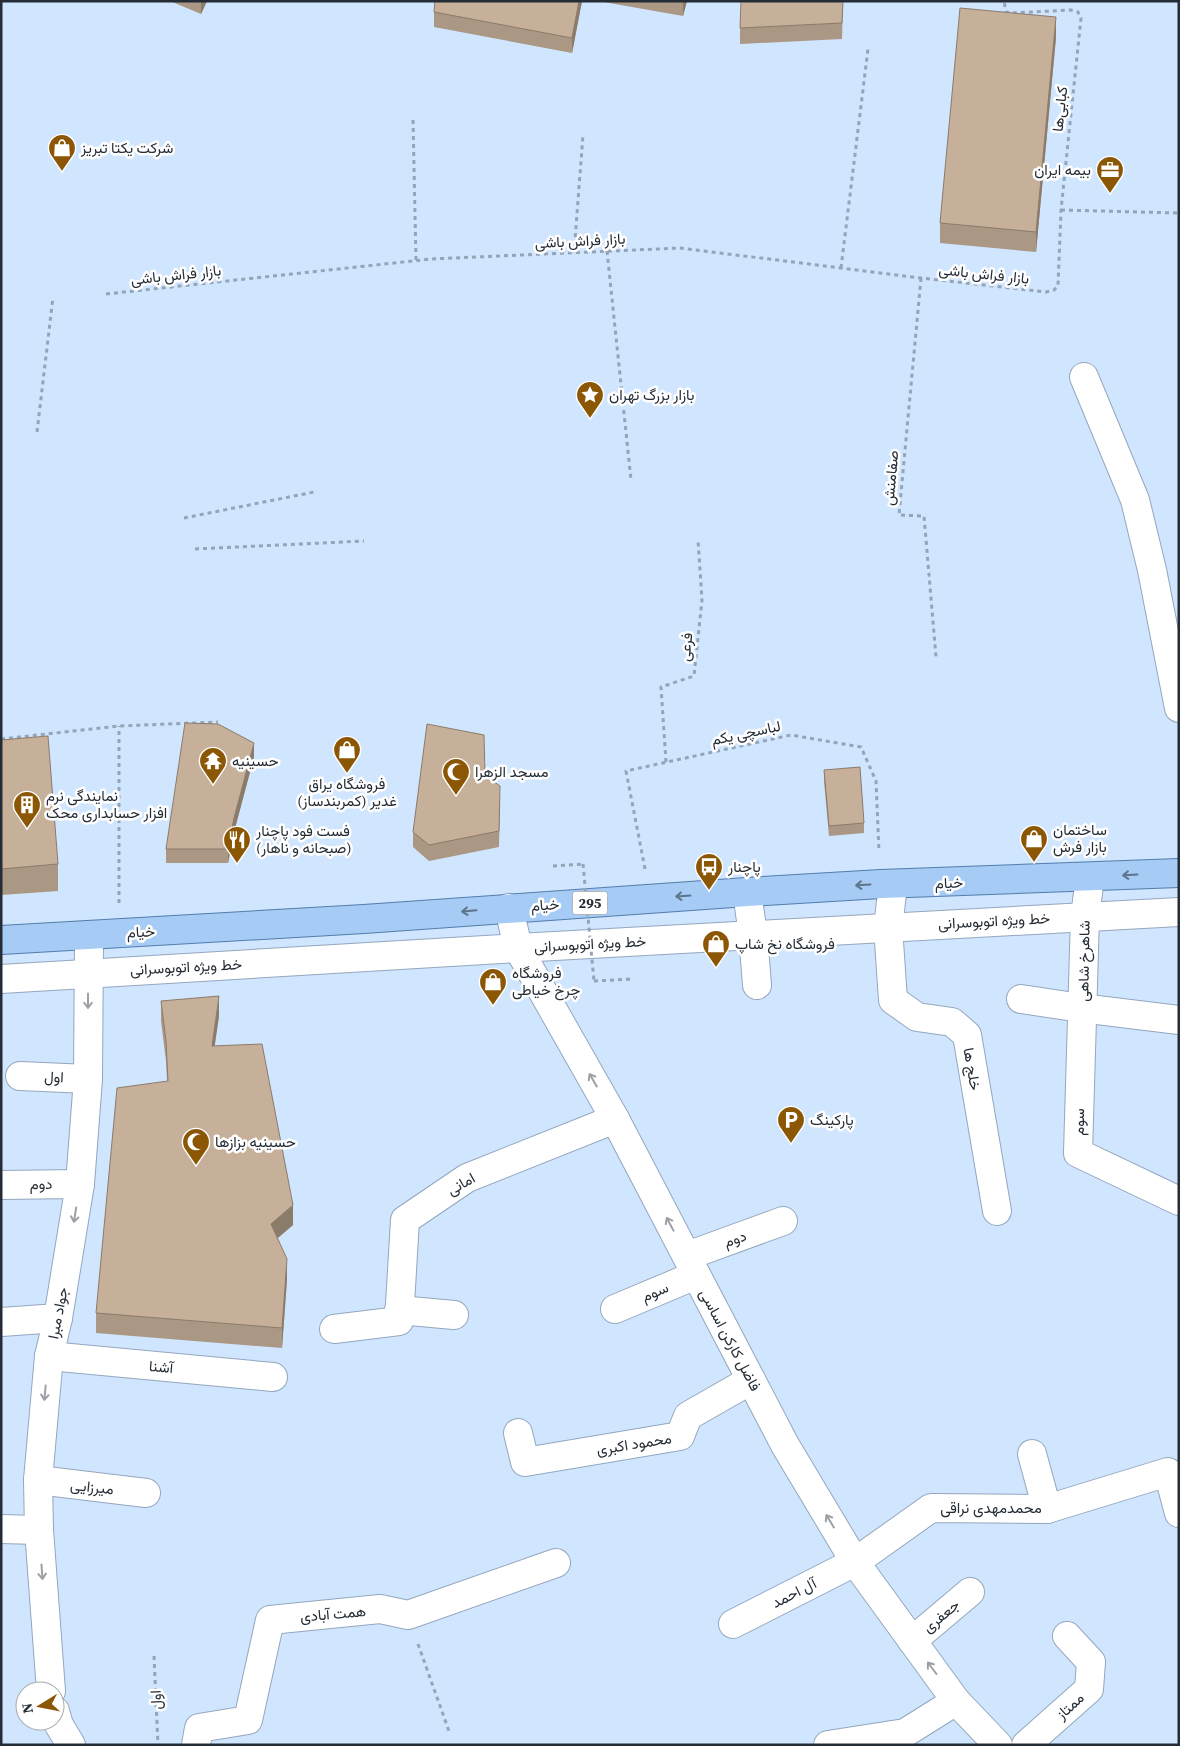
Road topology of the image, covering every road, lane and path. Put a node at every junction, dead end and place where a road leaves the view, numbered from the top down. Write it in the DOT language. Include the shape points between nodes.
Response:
graph roads {
  1 [pos="1004,1"];
  2 [pos="868,50"];
  3 [pos="413,120"];
  4 [pos="583,134"];
  5 [pos="1061,210"];
  6 [pos="1179,213"];
  7 [pos="607,251"];
  8 [pos="574,253"];
  9 [pos="416,261"];
  10 [pos="841,268"];
  11 [pos="921,278"];
  12 [pos="1054,290"];
  13 [pos="106,294"];
  14 [pos="53,297"];
  15 [pos="1084,377"];
  16 [pos="37,432"];
  17 [pos="631,480"];
  18 [pos="314,492"];
  19 [pos="184,518"];
  20 [pos="698,540"];
  21 [pos="364,541"];
  22 [pos="195,549"];
  23 [pos="936,657"];
  24 [pos="1179,708"];
  25 [pos="218,722"];
  26 [pos="119,726"];
  27 [pos="1,739"];
  28 [pos="666,762"];
  29 [pos="553,866"];
  30 [pos="1179,873"];
  31 [pos="1090,877"];
  32 [pos="887,885"];
  33 [pos="747,892"];
  34 [pos="650,899"];
  35 [pos="509,908"];
  36 [pos="1179,912"];
  37 [pos="1085,917"];
  38 [pos="888,927"];
  39 [pos="119,933"];
  40 [pos="89,935"];
  41 [pos="753,935"];
  42 [pos="1,940"];
  43 [pos="518,948"];
  44 [pos="88,973"];
  45 [pos="633,979"];
  46 [pos="1,980"];
  47 [pos="757,985"];
  48 [pos="1021,999"];
  49 [pos="1081,1008"];
  50 [pos="1179,1020"];
  51 [pos="20,1076"];
  52 [pos="88,1079"];
  53 [pos="615,1119"];
  54 [pos="80,1184"];
  55 [pos="1,1185"];
  56 [pos="1179,1201"];
  57 [pos="996,1211"];
  58 [pos="784,1221"];
  59 [pos="691,1265"];
  60 [pos="615,1309"];
  61 [pos="399,1316"];
  62 [pos="454,1316"];
  63 [pos="58,1318"];
  64 [pos="1,1322"];
  65 [pos="334,1329"];
  66 [pos="49,1356"];
  67 [pos="273,1377"];
  68 [pos="751,1380"];
  69 [pos="518,1433"];
  70 [pos="1032,1454"];
  71 [pos="38,1480"];
  72 [pos="146,1493"];
  73 [pos="1047,1509"];
  74 [pos="1179,1513"];
  75 [pos="1,1529"];
  76 [pos="40,1530"];
  77 [pos="855,1562"];
  78 [pos="556,1563"];
  79 [pos="970,1592"];
  80 [pos="408,1616"];
  81 [pos="733,1624"];
  82 [pos="1068,1636"];
  83 [pos="912,1641"];
  84 [pos="154,1656"];
  85 [pos="50,1681"];
  86 [pos="956,1701"];
  87 [pos="63,1731"];
  88 [pos="450,1734"];
  89 [pos="71,1745"];
  90 [pos="158,1745"];
  91 [pos="196,1745"];
  92 [pos="828,1745"];
  93 [pos="998,1745"];
  94 [pos="1026,1745"];
  1 -- 5 [label="path, کبابی‌ها" via="1006,12 1071,10 1078,12 1081,18"];
  2 -- 10 [label="path"];
  3 -- 9 [label="path"];
  4 -- 8 [label="path"];
  5 -- 6 [label="path"];
  5 -- 12 [label="path, کبابی‌ها" via="1058,286"];
  7 -- 8 [label="path, بازار فراش باشی"];
  7 -- 10 [label="path, بازار فراش باشی" via="680,248"];
  7 -- 17 [label="path"];
  8 -- 9 [label="path, بازار فراش باشی"];
  9 -- 13 [label="path, بازار فراش باشی"];
  10 -- 11 [label="path, بازار فراش باشی"];
  11 -- 12 [label="path, بازار فراش باشی" via="1046,292"];
  11 -- 23 [label="path, صفامنش" via="899,514 924,516"];
  14 -- 16 [label="path"];
  15 -- 24 [label="street" via="1135,500"];
  18 -- 19 [label="path"];
  20 -- 28 [label="path, فرعی" via="702,600 694,676 661,687"];
  21 -- 22 [label="path"];
  25 -- 26 [label="path"];
  26 -- 27 [label="path"];
  26 -- 39 [label="path"];
  28 -- 32 [label="path, لباسچی یکم" via="791,735 861,747 876,781"];
  28 -- 34 [label="path, لباسچی یکم" via="626,770"];
  29 -- 45 [label="path, bridge" via="583,864 594,981"];
  30 -- 31 [label="main road, خیام / 295, one-way"];
  31 -- 32 [label="main road, خیام / 295"];
  31 -- 37 [label="street, شاهرخ شاهی"];
  32 -- 33 [label="main road, خیام / 295, one-way"];
  32 -- 38 [label="street, خلج ها"];
  33 -- 34 [label="main road, خیام / 295, one-way"];
  33 -- 41 [label="street"];
  34 -- 35 [label="main road, خیام / 295"];
  35 -- 39 [label="main road, خیام / 295, one-way"];
  35 -- 43 [label="street, فاضل کارکن اساسی"];
  36 -- 37 [label="street, خط ویژه اتوبوسرانی"];
  37 -- 38 [label="street, خط ویژه اتوبوسرانی"];
  37 -- 49 [label="street, شاهرخ شاهی"];
  38 -- 41 [label="street, خط ویژه اتوبوسرانی"];
  38 -- 57 [label="street, خلج ها" via="892,1000 917,1017 952,1022 967,1035"];
  39 -- 40 [label="main road, خیام / 295"];
  40 -- 42 [label="main road, خیام / 295"];
  40 -- 44 [label="street, جواد مبرا"];
  41 -- 43 [label="street, خط ویژه اتوبوسرانی"];
  41 -- 47 [label="street"];
  43 -- 44 [label="street, خط ویژه اتوبوسرانی"];
  53 -- 43 [label="street, فاضل کارکن اساسی, one-way"];
  44 -- 46 [label="street, خط ویژه اتوبوسرانی"];
  44 -- 52 [label="street, جواد مبرا, one-way"];
  48 -- 49 [label="street"];
  49 -- 50 [label="street, شاهرخ شاهی"];
  49 -- 56 [label="street, سوم" via="1078,1153"];
  51 -- 52 [label="street, اول"];
  52 -- 54 [label="street, جواد مبرا"];
  59 -- 53 [label="street, فاضل کارکن اساسی, one-way"];
  53 -- 61 [label="street, امانی" via="466,1178 405,1220"];
  54 -- 55 [label="street, دوم"];
  54 -- 63 [label="street, جواد مبرا, one-way"];
  58 -- 59 [label="street, دوم"];
  59 -- 60 [label="street, سوم"];
  59 -- 68 [label="street, فاضل کارکن اساسی"];
  61 -- 62 [label="street"];
  61 -- 65 [label="street"];
  63 -- 64 [label="street"];
  63 -- 66 [label="street, جواد مبرا"];
  66 -- 67 [label="street, آشنا"];
  66 -- 71 [label="street, جواد مبرا, one-way"];
  68 -- 69 [label="street, محمود اکبری" via="688,1416 680,1436 525,1462"];
  77 -- 68 [label="street, فاضل کارکن اساسی, one-way" via="785,1445"];
  70 -- 73 [label="street"];
  71 -- 72 [label="street, میرزایی"];
  71 -- 76 [label="street, جواد مبرا"];
  73 -- 74 [label="street, محمدمهدی نراقی" via="1168,1472"];
  73 -- 77 [label="street, محمدمهدی نراقی" via="931,1508"];
  75 -- 76 [label="street"];
  76 -- 85 [label="street, جواد مبرا, one-way"];
  77 -- 81 [label="street, آل احمد"];
  77 -- 83 [label="street, فاضل کارکن اساسی"];
  78 -- 80 [label="street"];
  79 -- 83 [label="street, جعفری"];
  80 -- 88 [label="path"];
  80 -- 91 [label="street, همت آبادی" via="380,1609 270,1620 248,1720 199,1728"];
  82 -- 94 [label="street, ممتاز" via="1091,1662 1090,1689"];
  86 -- 83 [label="street, فاضل کارکن اساسی, one-way"];
  84 -- 90 [label="path, اول"];
  86 -- 92 [label="street" via="905,1733"];
  86 -- 93 [label="street, فاضل کارکن اساسی"];
  87 -- 89 [label="street"];
}
